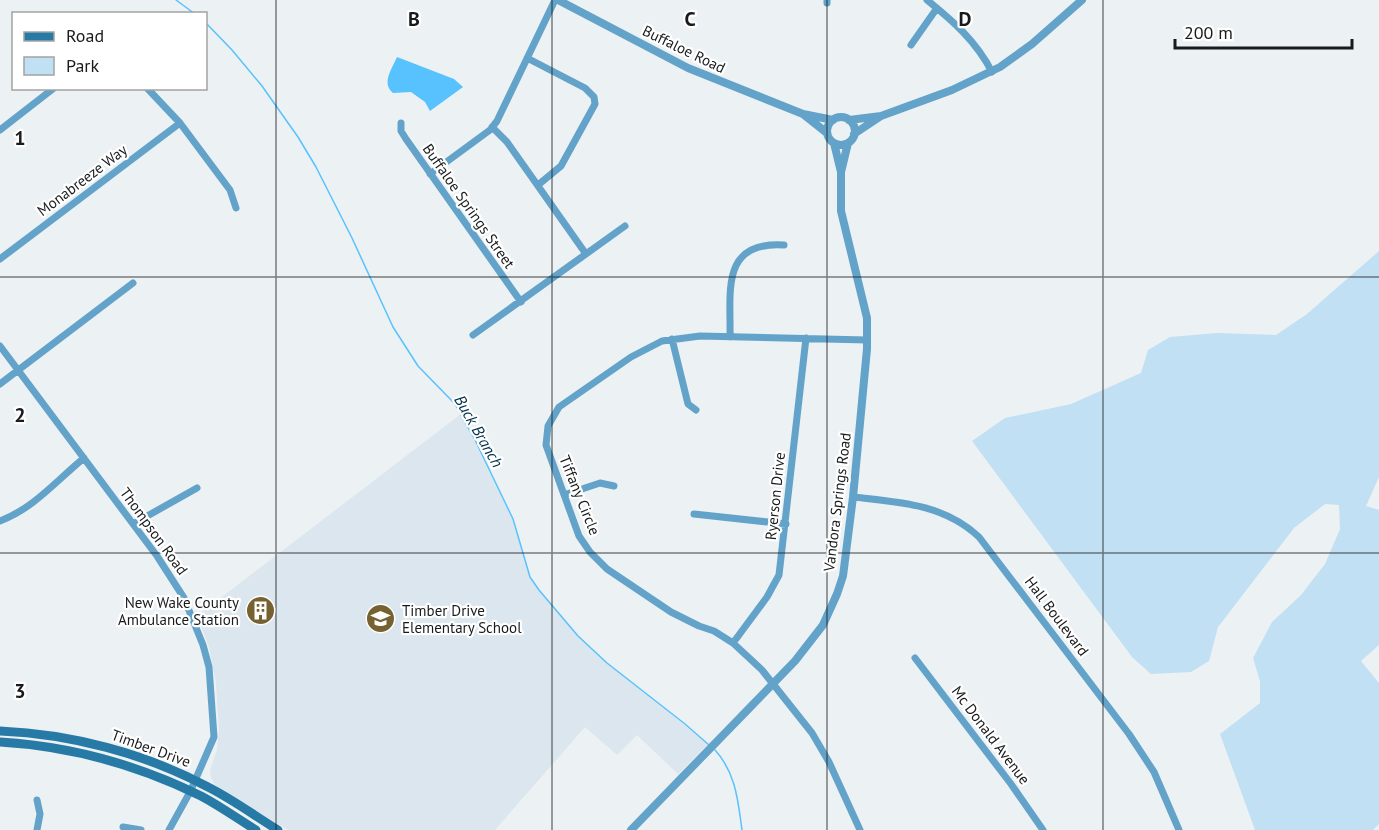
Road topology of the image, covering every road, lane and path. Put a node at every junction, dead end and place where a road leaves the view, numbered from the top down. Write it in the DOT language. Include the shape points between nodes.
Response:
graph roads {
  1 [pos="557,0"];
  2 [pos="927,0"];
  3 [pos="1082,0"];
  4 [pos="937,8"];
  5 [pos="911,45"];
  6 [pos="527,58"];
  7 [pos="992,72"];
  8 [pos="51,90"];
  9 [pos="149,90"];
  10 [pos="803,114"];
  11 [pos="881,116"];
  12 [pos="832,120"];
  13 [pos="849,120"];
  14 [pos="180,123"];
  15 [pos="401,123"];
  16 [pos="492,127"];
  17 [pos="0,130"];
  18 [pos="827,133"];
  19 [pos="854,134"];
  20 [pos="834,143"];
  21 [pos="848,143"];
  22 [pos="841,172"];
  23 [pos="430,174"];
  24 [pos="538,185"];
  25 [pos="236,208"];
  26 [pos="626,226"];
  27 [pos="784,245"];
  28 [pos="586,254"];
  29 [pos="0,259"];
  30 [pos="133,283"];
  31 [pos="521,302"];
  32 [pos="473,335"];
  33 [pos="730,337"];
  34 [pos="806,338"];
  35 [pos="672,339"];
  36 [pos="867,340"];
  37 [pos="0,346"];
  38 [pos="18,370"];
  39 [pos="0,384"];
  40 [pos="696,410"];
  41 [pos="84,458"];
  42 [pos="614,486"];
  43 [pos="197,488"];
  44 [pos="564,495"];
  45 [pos="853,497"];
  46 [pos="694,514"];
  47 [pos="0,521"];
  48 [pos="133,524"];
  49 [pos="786,524"];
  50 [pos="733,643"];
  51 [pos="915,658"];
  52 [pos="774,683"];
  53 [pos="0,731"];
  54 [pos="0,742"];
  55 [pos="195,781"];
  56 [pos="190,792"];
  57 [pos="37,800"];
  58 [pos="123,827"];
  59 [pos="37,830"];
  60 [pos="141,830"];
  61 [pos="170,830"];
  62 [pos="256,830"];
  63 [pos="278,830"];
  64 [pos="631,830"];
  65 [pos="860,830"];
  66 [pos="1043,830"];
  67 [pos="1179,830"];
  1 -- 6 [label="street"];
  1 -- 10 [label="street, Buffaloe Road" via="688,68"];
  2 -- 4 [label="street"];
  3 -- 7 [label="street" via="1029,47"];
  4 -- 5 [label="street"];
  4 -- 7 [label="street" via="972,40"];
  6 -- 16 [label="street"];
  6 -- 24 [label="street" via="585,88 595,104 561,166"];
  7 -- 11 [label="street"];
  8 -- 17 [label="street"];
  9 -- 14 [label="street"];
  10 -- 12 [label="street, Buffaloe Road"];
  10 -- 18 [label="street, Buffaloe Road"];
  11 -- 13 [label="street"];
  11 -- 19 [label="street"];
  12 -- 13 [label="street"];
  12 -- 18 [label="street"];
  13 -- 19 [label="street"];
  14 -- 25 [label="street" via="230,190"];
  14 -- 29 [label="street, Monabreeze Way"];
  15 -- 23 [label="street, Buffaloe Springs Street" via="406,140"];
  16 -- 23 [label="street"];
  16 -- 24 [label="street"];
  18 -- 20 [label="street"];
  19 -- 21 [label="street"];
  20 -- 21 [label="street"];
  20 -- 22 [label="street, Vandora Springs Road"];
  21 -- 22 [label="street, Vandora Springs Road"];
  22 -- 36 [label="street, Vandora Springs Road" via="842,211 867,318"];
  23 -- 31 [label="street, Buffaloe Springs Street"];
  24 -- 28 [label="street"];
  26 -- 28 [label="street"];
  27 -- 33 [label="street" via="761,245 746,252 735,266 731,279"];
  28 -- 31 [label="street"];
  30 -- 38 [label="street"];
  31 -- 32 [label="street"];
  33 -- 34 [label="street, Tiffany Circle"];
  33 -- 35 [label="street, Tiffany Circle"];
  34 -- 36 [label="street, Tiffany Circle"];
  34 -- 49 [label="street, Ryerson Drive"];
  35 -- 40 [label="street" via="688,404"];
  35 -- 44 [label="street, Tiffany Circle" via="631,357 559,407 548,426 546,445"];
  36 -- 45 [label="street, Vandora Springs Road"];
  37 -- 38 [label="street, Thompson Road"];
  38 -- 39 [label="street"];
  38 -- 41 [label="street, Thompson Road"];
  41 -- 47 [label="street" via="33,504"];
  41 -- 48 [label="street, Thompson Road"];
  42 -- 44 [label="street" via="600,483"];
  43 -- 48 [label="street"];
  44 -- 50 [label="street, Tiffany Circle" via="579,536 607,569 671,612"];
  45 -- 52 [label="street, Vandora Springs Road" via="837,594 814,638"];
  45 -- 67 [label="street, Hall Boulevard" via="933,509 959,521 979,537 1129,734 1154,772"];
  46 -- 49 [label="street"];
  48 -- 55 [label="street, Thompson Road" via="184,598 209,667 214,737"];
  49 -- 50 [label="street, Ryerson Drive" via="775,585"];
  50 -- 52 [label="street, Tiffany Circle"];
  51 -- 66 [label="street, Mc Donald Avenue"];
  52 -- 64 [label="street, Vandora Springs Road"];
  52 -- 65 [label="street, Tiffany Circle" via="829,762"];
  53 -- 55 [label="main road, Timber Drive" via="104,747"];
  54 -- 56 [label="main road, Timber Drive" via="101,758"];
  55 -- 56 [label="street, Thompson Road"];
  55 -- 63 [label="main road, Timber Drive"];
  56 -- 61 [label="street, Thompson Road"];
  56 -- 62 [label="main road, Timber Drive"];
  57 -- 59 [label="street"];
  58 -- 60 [label="street"];
}
